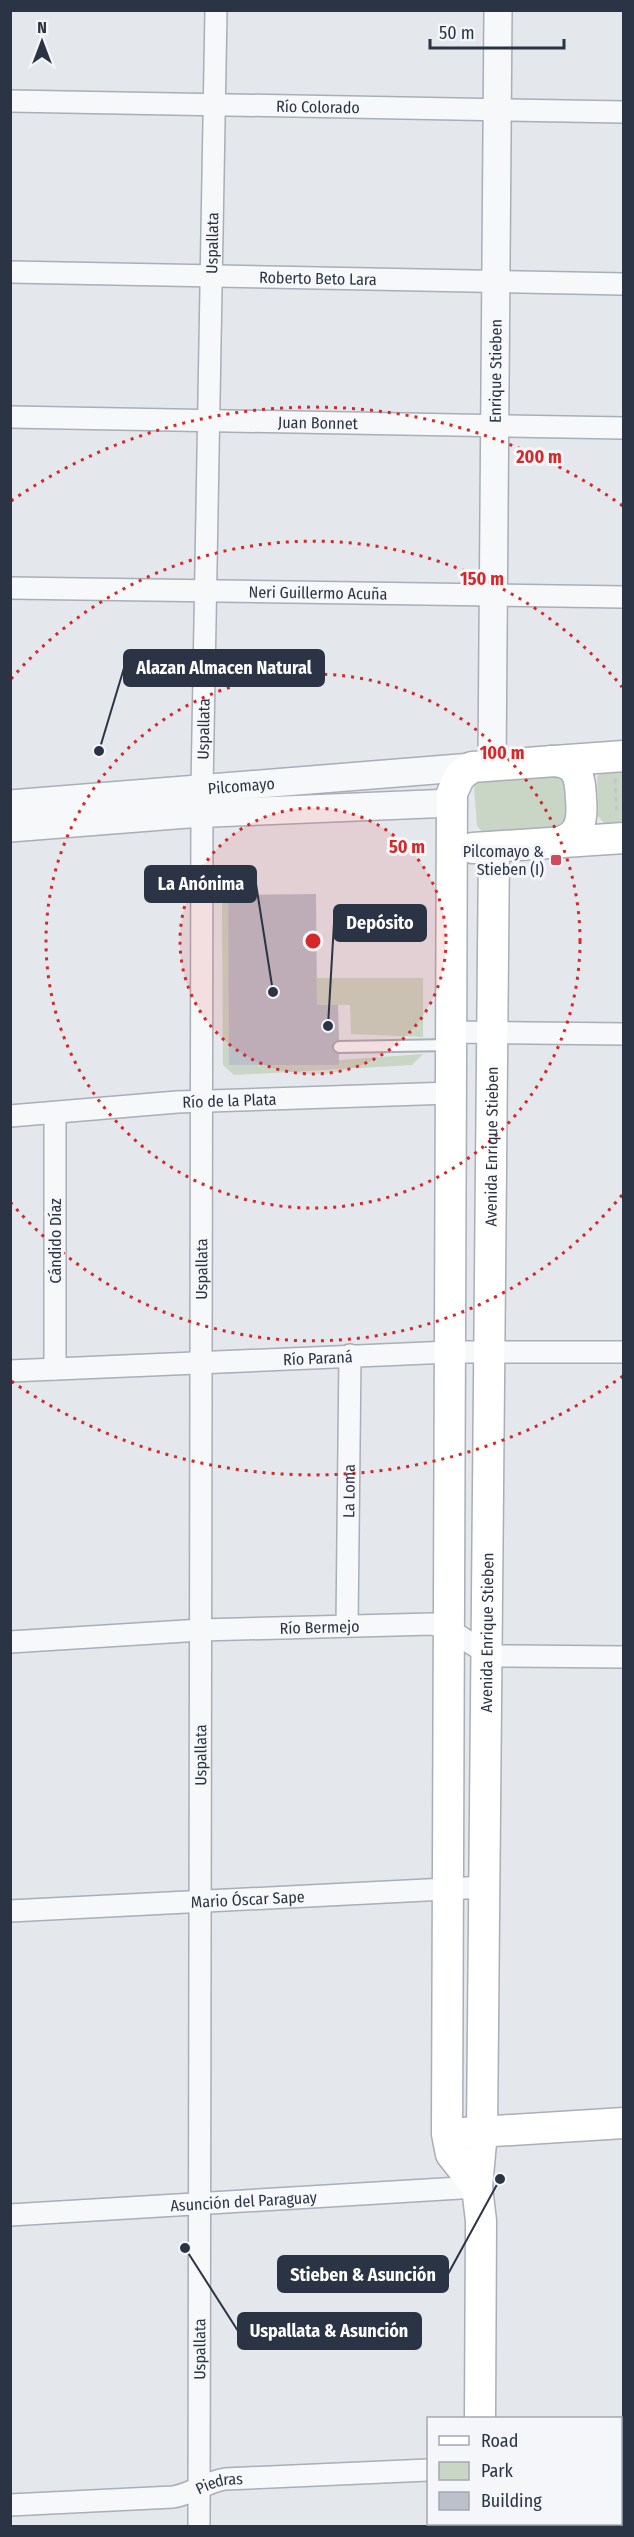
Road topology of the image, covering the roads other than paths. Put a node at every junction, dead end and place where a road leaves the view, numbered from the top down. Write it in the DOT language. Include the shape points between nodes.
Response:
graph roads {
  1 [pos="216,10"];
  2 [pos="498,10"];
  3 [pos="10,101"];
  4 [pos="215,105"];
  5 [pos="498,110"];
  6 [pos="624,112"];
  7 [pos="10,272"];
  8 [pos="212,276"];
  9 [pos="496,281"];
  10 [pos="624,284"];
  11 [pos="10,417"];
  12 [pos="209,420"];
  13 [pos="495,426"];
  14 [pos="624,428"];
  15 [pos="10,588"];
  16 [pos="206,591"];
  17 [pos="494,595"];
  18 [pos="624,597"];
  19 [pos="551,761"];
  20 [pos="619,762"];
  21 [pos="482,766"];
  22 [pos="202,801"];
  23 [pos="10,804"];
  24 [pos="452,816"];
  25 [pos="10,828"];
  26 [pos="620,832"];
  27 [pos="556,843"];
  28 [pos="494,847"];
  29 [pos="492,1032"];
  30 [pos="624,1034"];
  31 [pos="442,1041"];
  32 [pos="339,1047"];
  33 [pos="451,1093"];
  34 [pos="202,1102"];
  35 [pos="55,1113"];
  36 [pos="10,1116"];
  37 [pos="450,1352"];
  38 [pos="490,1352"];
  39 [pos="624,1352"];
  40 [pos="350,1355"];
  41 [pos="201,1362"];
  42 [pos="55,1369"];
  43 [pos="10,1371"];
  44 [pos="347,1626"];
  45 [pos="201,1630"];
  46 [pos="448,1630"];
  47 [pos="10,1642"];
  48 [pos="487,1653"];
  49 [pos="624,1657"];
  50 [pos="485,1887"];
  51 [pos="447,1889"];
  52 [pos="200,1901"];
  53 [pos="10,1911"];
  54 [pos="624,2123"];
  55 [pos="482,2132"];
  56 [pos="447,2134"];
  57 [pos="477,2187"];
  58 [pos="200,2204"];
  59 [pos="10,2215"];
  60 [pos="480,2417"];
  61 [pos="427,2470"];
  62 [pos="199,2488"];
  63 [pos="10,2505"];
  64 [pos="199,2526"];
  1 -- 4 [label="street, Uspallata"];
  2 -- 5 [label="street, Enrique Stieben"];
  3 -- 4 [label="street, Río Colorado"];
  4 -- 5 [label="street, Río Colorado"];
  4 -- 8 [label="street, Uspallata"];
  5 -- 6 [label="street, Río Colorado"];
  5 -- 9 [label="street, Enrique Stieben"];
  7 -- 8 [label="street, Roberto Beto Lara"];
  8 -- 9 [label="street, Roberto Beto Lara"];
  8 -- 12 [label="street, Uspallata"];
  9 -- 10 [label="street, Roberto Beto Lara"];
  9 -- 13 [label="street, Enrique Stieben"];
  11 -- 12 [label="street, Juan Bonnet"];
  12 -- 13 [label="street, Juan Bonnet"];
  12 -- 16 [label="street, Uspallata"];
  13 -- 14 [label="street, Juan Bonnet"];
  13 -- 17 [label="street, Enrique Stieben"];
  15 -- 16 [label="street, Neri Guillermo Acuña"];
  16 -- 17 [label="street, Neri Guillermo Acuña"];
  16 -- 22 [label="street, Uspallata"];
  17 -- 18 [label="street, Neri Guillermo Acuña"];
  17 -- 21 [label="street, Enrique Stieben"];
  19 -- 20 [label="main road"];
  19 -- 21 [label="main road"];
  19 -- 27 [label="main road" via="571,765 580,783 581,823 573,835"];
  21 -- 22 [label="street, Pilcomayo"];
  21 -- 24 [label="main road" via="459,776 454,783"];
  22 -- 23 [label="street, Pilcomayo"];
  22 -- 24 [label="street, Pilcomayo"];
  22 -- 25 [label="street, Pilcomayo"];
  22 -- 34 [label="street, Uspallata"];
  24 -- 28 [label="main road" via="455,840 461,846"];
  24 -- 31 [label="main road"];
  26 -- 27 [label="main road"];
  27 -- 28 [label="main road"];
  28 -- 29 [label="main road, Avenida Enrique Stieben"];
  29 -- 30 [label="street"];
  29 -- 31 [label="street"];
  29 -- 38 [label="main road, Avenida Enrique Stieben"];
  31 -- 32 [label="lane"];
  31 -- 33 [label="main road"];
  33 -- 34 [label="street, Río de la Plata"];
  33 -- 37 [label="main road"];
  34 -- 35 [label="street, Río de la Plata"];
  34 -- 41 [label="street, Uspallata"];
  35 -- 36 [label="street, Río de la Plata"];
  35 -- 42 [label="street, Cándido Díaz"];
  37 -- 38 [label="street, Río Paraná"];
  37 -- 40 [label="street, Río Paraná"];
  37 -- 46 [label="main road"];
  38 -- 39 [label="street, Río Paraná"];
  38 -- 48 [label="main road, Avenida Enrique Stieben"];
  40 -- 41 [label="street, Río Paraná"];
  40 -- 44 [label="street, La Loma"];
  41 -- 42 [label="street, Río Paraná"];
  41 -- 45 [label="street, Uspallata"];
  42 -- 43 [label="street, Río Paraná"];
  44 -- 45 [label="street, Río Bermejo"];
  44 -- 46 [label="street, Río Bermejo" via="432,1624"];
  45 -- 47 [label="street, Río Bermejo"];
  45 -- 52 [label="street, Uspallata"];
  46 -- 48 [label="street, Río Bermejo"];
  46 -- 51 [label="main road"];
  48 -- 49 [label="street, Río Bermejo"];
  48 -- 50 [label="main road, Avenida Enrique Stieben"];
  50 -- 51 [label="street, Mario Óscar Sape"];
  50 -- 55 [label="main road, Avenida Enrique Stieben"];
  51 -- 52 [label="street, Mario Óscar Sape"];
  51 -- 56 [label="main road"];
  52 -- 53 [label="street, Mario Óscar Sape"];
  52 -- 58 [label="street, Uspallata"];
  54 -- 55 [label="main road"];
  55 -- 56 [label="main road"];
  55 -- 57 [label="main road, Avenida Enrique Stieben"];
  56 -- 57 [label="main road" via="451,2154"];
  57 -- 58 [label="street, Asunción del Paraguay"];
  57 -- 60 [label="main road, Avenida Enrique Stieben" via="481,2222"];
  58 -- 59 [label="street, Asunción del Paraguay"];
  58 -- 62 [label="street, Uspallata"];
  61 -- 62 [label="street, Piedras" via="225,2479"];
  62 -- 63 [label="street, Piedras" via="173,2497"];
  62 -- 64 [label="street, Uspallata"];
}
